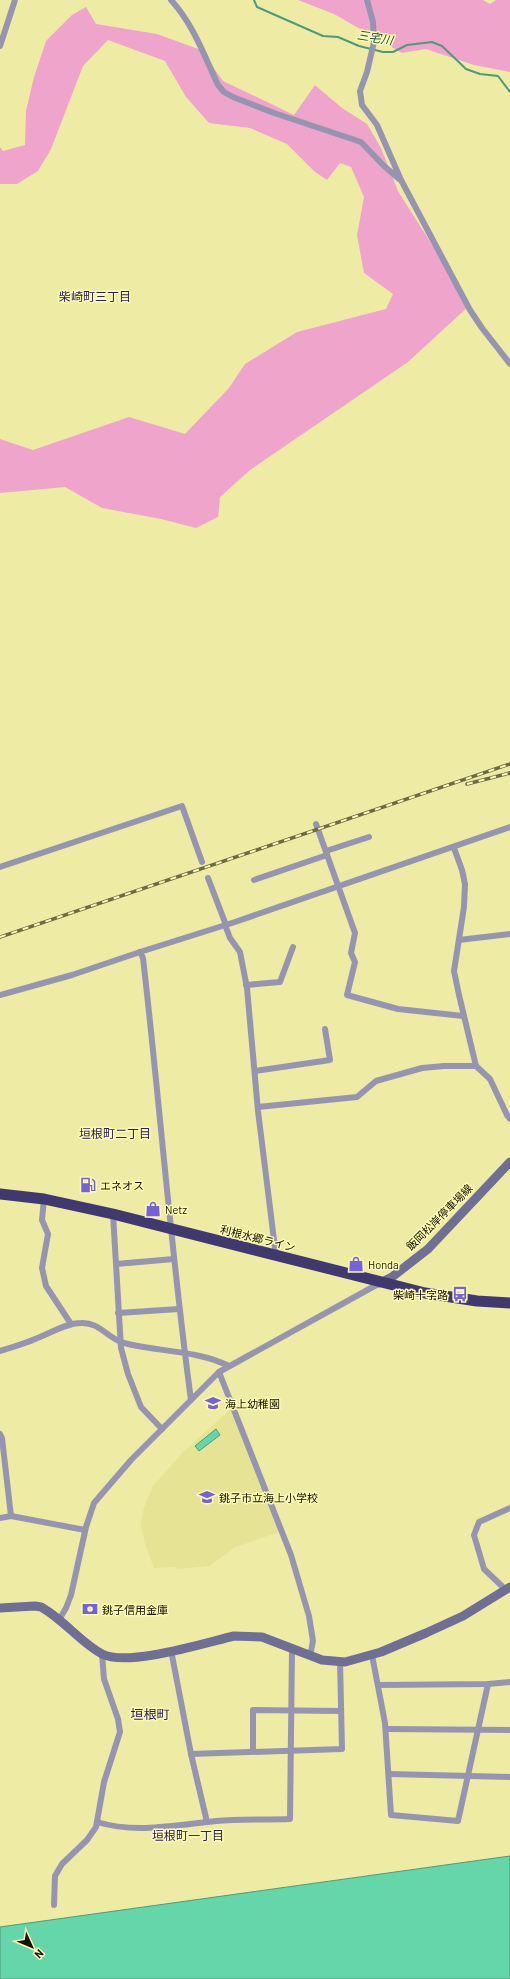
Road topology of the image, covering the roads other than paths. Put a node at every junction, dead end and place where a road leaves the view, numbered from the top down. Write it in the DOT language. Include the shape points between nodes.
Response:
graph roads {
  1 [pos="15,0"];
  2 [pos="171,0"];
  3 [pos="367,0"];
  4 [pos="0,46"];
  5 [pos="400,180"];
  6 [pos="510,364"];
  7 [pos="316,824"];
  8 [pos="510,827"];
  9 [pos="369,837"];
  10 [pos="454,848"];
  11 [pos="326,853"];
  12 [pos="202,862"];
  13 [pos="0,867"];
  14 [pos="208,878"];
  15 [pos="254,880"];
  16 [pos="339,888"];
  17 [pos="226,925"];
  18 [pos="510,934"];
  19 [pos="460,940"];
  20 [pos="293,947"];
  21 [pos="140,952"];
  22 [pos="246,985"];
  23 [pos="0,995"];
  24 [pos="463,1016"];
  25 [pos="325,1029"];
  26 [pos="476,1066"];
  27 [pos="255,1071"];
  28 [pos="258,1107"];
  29 [pos="510,1118"];
  30 [pos="510,1162"];
  31 [pos="0,1194"];
  32 [pos="44,1199"];
  33 [pos="113,1214"];
  34 [pos="170,1229"];
  35 [pos="276,1256"];
  36 [pos="174,1258"];
  37 [pos="116,1264"];
  38 [pos="380,1283"];
  39 [pos="510,1303"];
  40 [pos="179,1309"];
  41 [pos="118,1313"];
  42 [pos="71,1324"];
  43 [pos="120,1341"];
  44 [pos="0,1351"];
  45 [pos="185,1354"];
  46 [pos="229,1366"];
  47 [pos="219,1372"];
  48 [pos="191,1400"];
  49 [pos="162,1429"];
  50 [pos="0,1434"];
  51 [pos="510,1508"];
  52 [pos="11,1516"];
  53 [pos="0,1518"];
  54 [pos="85,1530"];
  55 [pos="507,1588"];
  56 [pos="0,1608"];
  57 [pos="59,1620"];
  58 [pos="292,1649"];
  59 [pos="171,1650"];
  60 [pos="102,1654"];
  61 [pos="372,1654"];
  62 [pos="310,1656"];
  63 [pos="340,1661"];
  64 [pos="510,1682"];
  65 [pos="488,1684"];
  66 [pos="378,1685"];
  67 [pos="292,1710"];
  68 [pos="341,1711"];
  69 [pos="386,1729"];
  70 [pos="478,1730"];
  71 [pos="510,1730"];
  72 [pos="290,1750"];
  73 [pos="254,1751"];
  74 [pos="191,1754"];
  75 [pos="389,1774"];
  76 [pos="468,1776"];
  77 [pos="510,1777"];
  78 [pos="97,1822"];
  79 [pos="207,1822"];
  80 [pos="54,1905"];
  1 -- 4 [label="street"];
  2 -- 5 [label="street" via="191,26 218,85 224,92 274,113 361,142"];
  3 -- 5 [label="street" via="373,22 374,42 360,91 362,105 377,125"];
  5 -- 6 [label="street" via="470,310"];
  7 -- 11 [label="street"];
  8 -- 10 [label="street"];
  9 -- 11 [label="street"];
  10 -- 16 [label="street"];
  10 -- 19 [label="street" via="465,884"];
  11 -- 15 [label="street"];
  11 -- 16 [label="street"];
  12 -- 13 [label="street" via="182,806"];
  14 -- 17 [label="street"];
  16 -- 17 [label="street"];
  16 -- 24 [label="street" via="355,933 351,953 355,962 348,995 398,1009"];
  17 -- 21 [label="street"];
  17 -- 22 [label="street" via="230,938 240,952"];
  18 -- 19 [label="street"];
  19 -- 24 [label="street" via="454,971"];
  20 -- 22 [label="street" via="280,982"];
  21 -- 23 [label="street" via="72,975"];
  21 -- 34 [label="street" via="143,958 157,1078"];
  22 -- 27 [label="street"];
  24 -- 26 [label="street"];
  25 -- 27 [label="street" via="330,1060"];
  26 -- 28 [label="street" via="422,1068 376,1082 357,1097"];
  26 -- 29 [label="street" via="490,1080"];
  27 -- 28 [label="street"];
  28 -- 35 [label="street"];
  30 -- 38 [label="street, 飯岡松岸停車場線" via="428,1249 392,1277"];
  31 -- 32 [label="highway, 利根水郷ライン"];
  32 -- 33 [label="highway, 利根水郷ライン"];
  32 -- 42 [label="street" via="42,1220 48,1234 42,1268 46,1286"];
  33 -- 34 [label="highway, 利根水郷ライン"];
  33 -- 37 [label="street"];
  34 -- 35 [label="highway, 利根水郷ライン"];
  34 -- 36 [label="street"];
  35 -- 38 [label="highway, 利根水郷ライン"];
  36 -- 37 [label="street"];
  36 -- 40 [label="street"];
  37 -- 41 [label="street"];
  38 -- 39 [label="highway, 利根水郷ライン" via="456,1298"];
  38 -- 46 [label="street"];
  40 -- 41 [label="street"];
  40 -- 45 [label="street"];
  41 -- 43 [label="street"];
  42 -- 43 [label="street" via="92,1323"];
  42 -- 44 [label="street"];
  43 -- 45 [label="street"];
  43 -- 49 [label="street" via="128,1374 141,1407"];
  45 -- 46 [label="street"];
  45 -- 48 [label="street"];
  46 -- 47 [label="street"];
  47 -- 48 [label="street"];
  47 -- 62 [label="street" via="291,1555 309,1616 313,1641"];
  48 -- 49 [label="street"];
  49 -- 54 [label="street" via="131,1460 94,1504"];
  50 -- 52 [label="street"];
  51 -- 55 [label="street" via="479,1522 474,1534 484,1569"];
  52 -- 53 [label="street"];
  52 -- 54 [label="street"];
  54 -- 57 [label="street" via="71,1595"];
  55 -- 61 [label="street" via="463,1616"];
  56 -- 57 [label="street" via="35,1606 46,1610"];
  57 -- 60 [label="street"];
  58 -- 59 [label="street" via="262,1637 247,1635"];
  58 -- 62 [label="street"];
  58 -- 67 [label="street"];
  59 -- 60 [label="street" via="128,1658 112,1658"];
  59 -- 74 [label="street"];
  60 -- 78 [label="street" via="104,1679 120,1732 104,1782"];
  61 -- 63 [label="street"];
  61 -- 66 [label="street"];
  62 -- 63 [label="street"];
  63 -- 68 [label="street"];
  64 -- 65 [label="street"];
  65 -- 66 [label="street"];
  65 -- 70 [label="street"];
  66 -- 69 [label="street"];
  67 -- 68 [label="street"];
  67 -- 72 [label="street"];
  67 -- 73 [label="street" via="252,1710"];
  68 -- 72 [label="street" via="342,1749"];
  69 -- 70 [label="street"];
  69 -- 75 [label="street"];
  70 -- 71 [label="street"];
  70 -- 76 [label="street"];
  72 -- 73 [label="street"];
  72 -- 79 [label="street" via="290,1820"];
  73 -- 74 [label="street"];
  74 -- 79 [label="street"];
  75 -- 76 [label="street"];
  75 -- 76 [label="street" via="391,1815 458,1822"];
  76 -- 77 [label="street"];
  78 -- 79 [label="street" via="113,1827 143,1828"];
  78 -- 80 [label="street" via="87,1840 62,1864 55,1876"];
}
